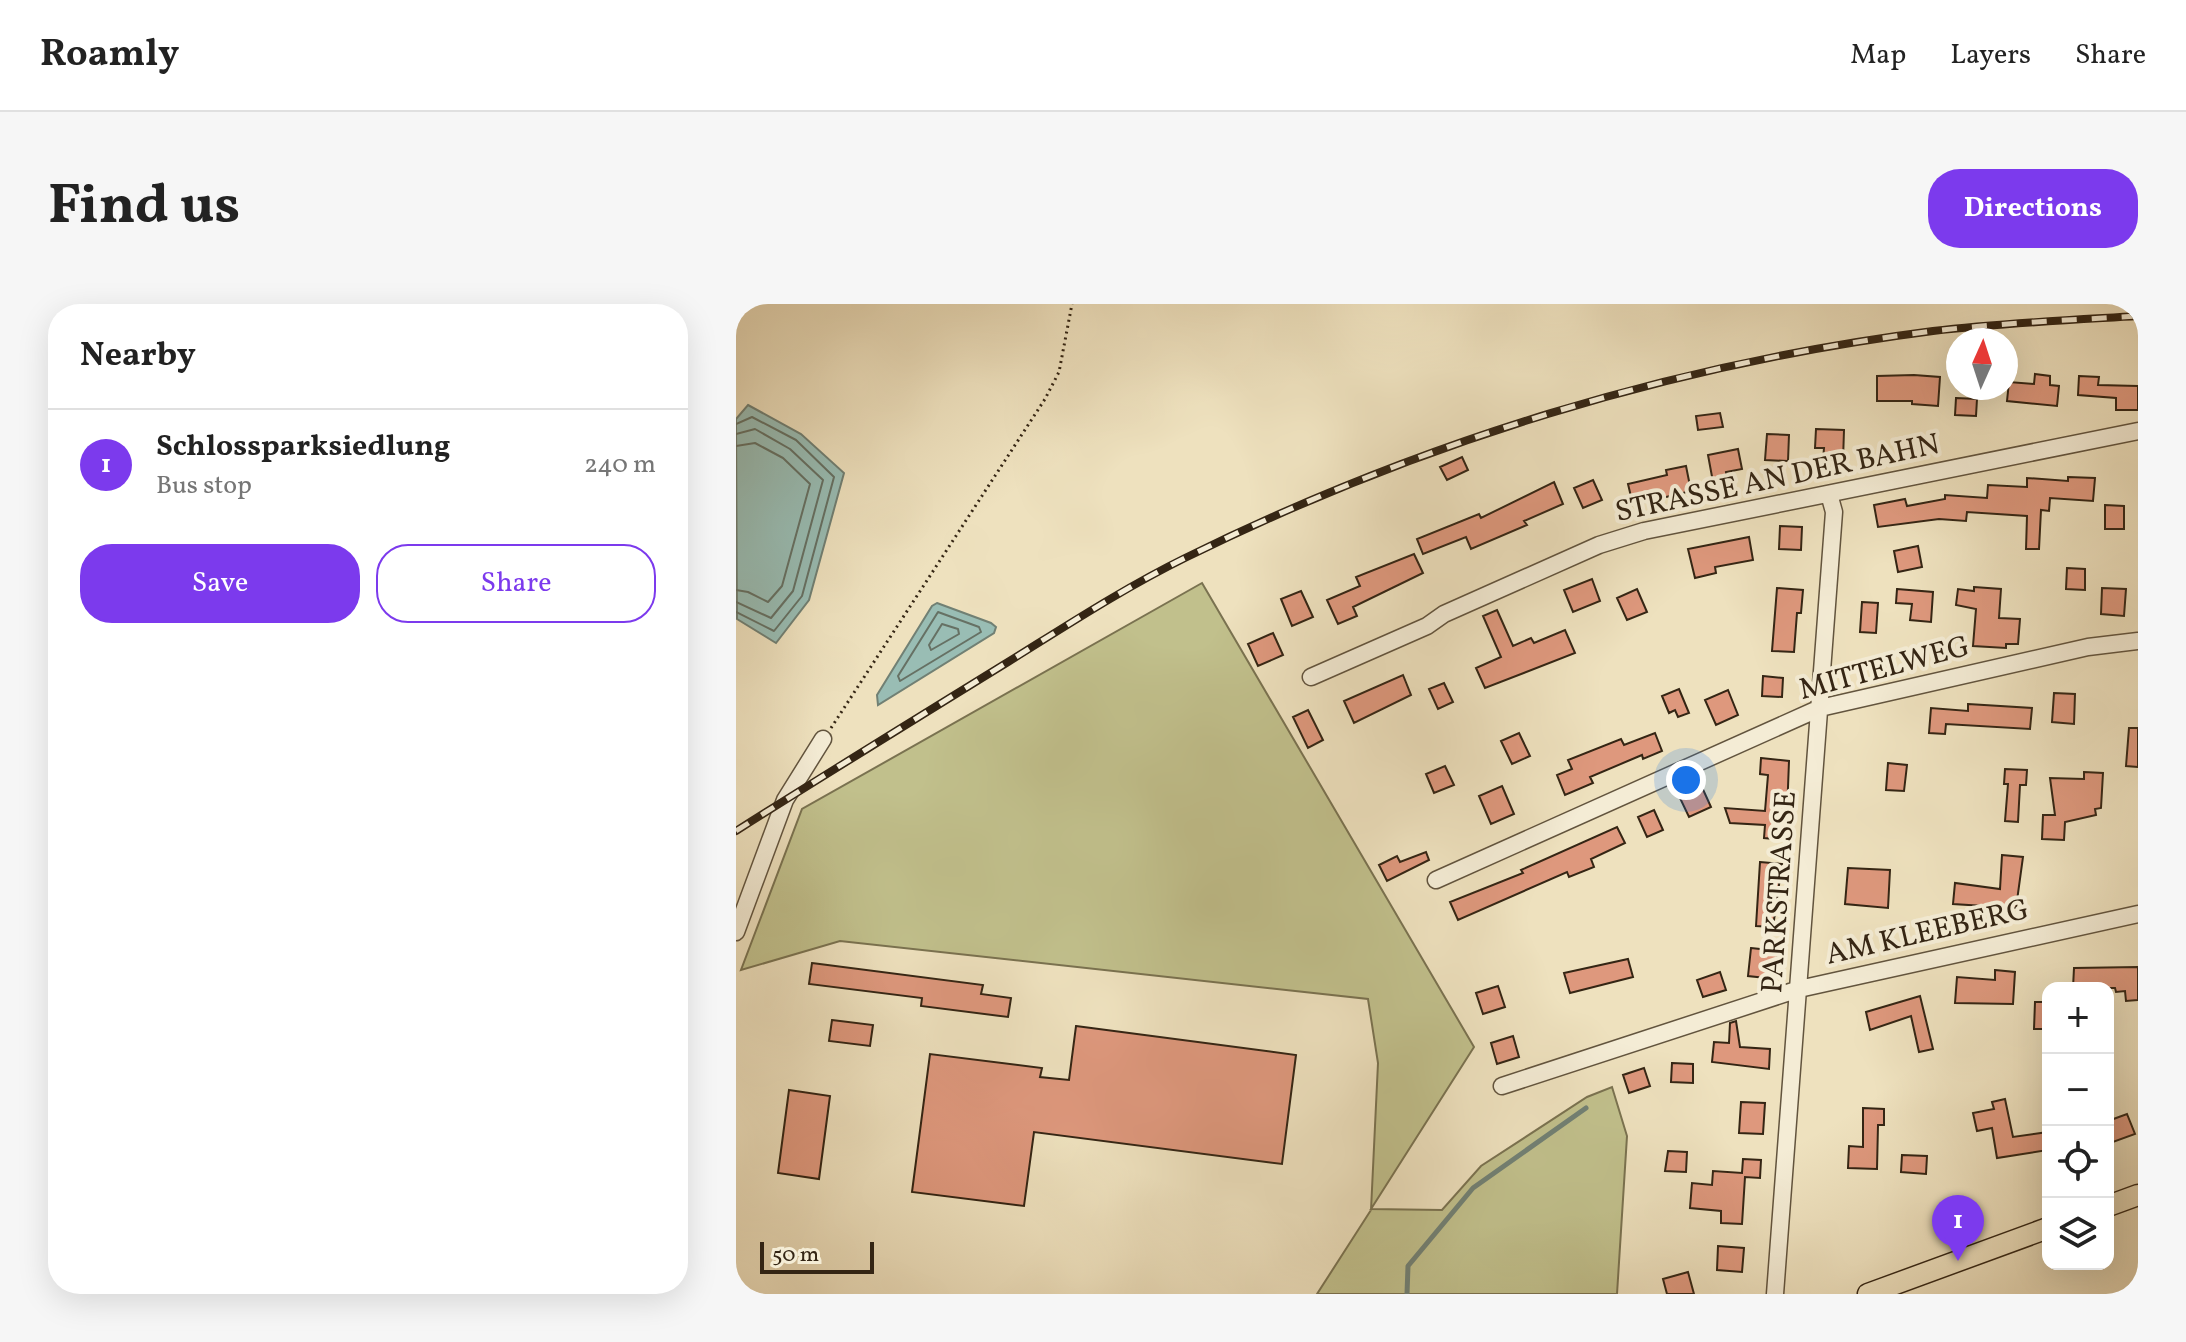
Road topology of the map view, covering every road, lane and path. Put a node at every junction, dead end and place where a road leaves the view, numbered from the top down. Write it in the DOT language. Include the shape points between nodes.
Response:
graph roads {
  1 [pos="1072,304"];
  2 [pos="2138,431"];
  3 [pos="1829,494"];
  4 [pos="2138,641"];
  5 [pos="1311,677"];
  6 [pos="1820,708"];
  7 [pos="823,739"];
  8 [pos="1436,880"];
  9 [pos="2138,914"];
  10 [pos="736,932"];
  11 [pos="1799,989"];
  12 [pos="1502,1086"];
  13 [pos="2138,1195"];
  14 [pos="2114,1204"];
  15 [pos="2042,1230"];
  16 [pos="1775,1294"];
  17 [pos="1868,1294"];
  1 -- 7 [label="path" via="1059,372 1045,399"];
  2 -- 3 [label="street, STRASSE AN DER BAHN"];
  3 -- 5 [label="street, STRASSE AN DER BAHN" via="1599,545"];
  3 -- 6 [label="street, PARKSTRASSE" via="1834,512"];
  4 -- 6 [label="street, MITTELWEG" via="2088,647"];
  6 -- 8 [label="street, MITTELWEG"];
  6 -- 11 [label="street, PARKSTRASSE"];
  7 -- 10 [label="street" via="785,800"];
  9 -- 11 [label="street, AM KLEEBERG"];
  11 -- 12 [label="street, AM KLEEBERG"];
  11 -- 16 [label="street, PARKSTRASSE"];
  13 -- 14 [label="main road"];
  15 -- 17 [label="main road"];
}
